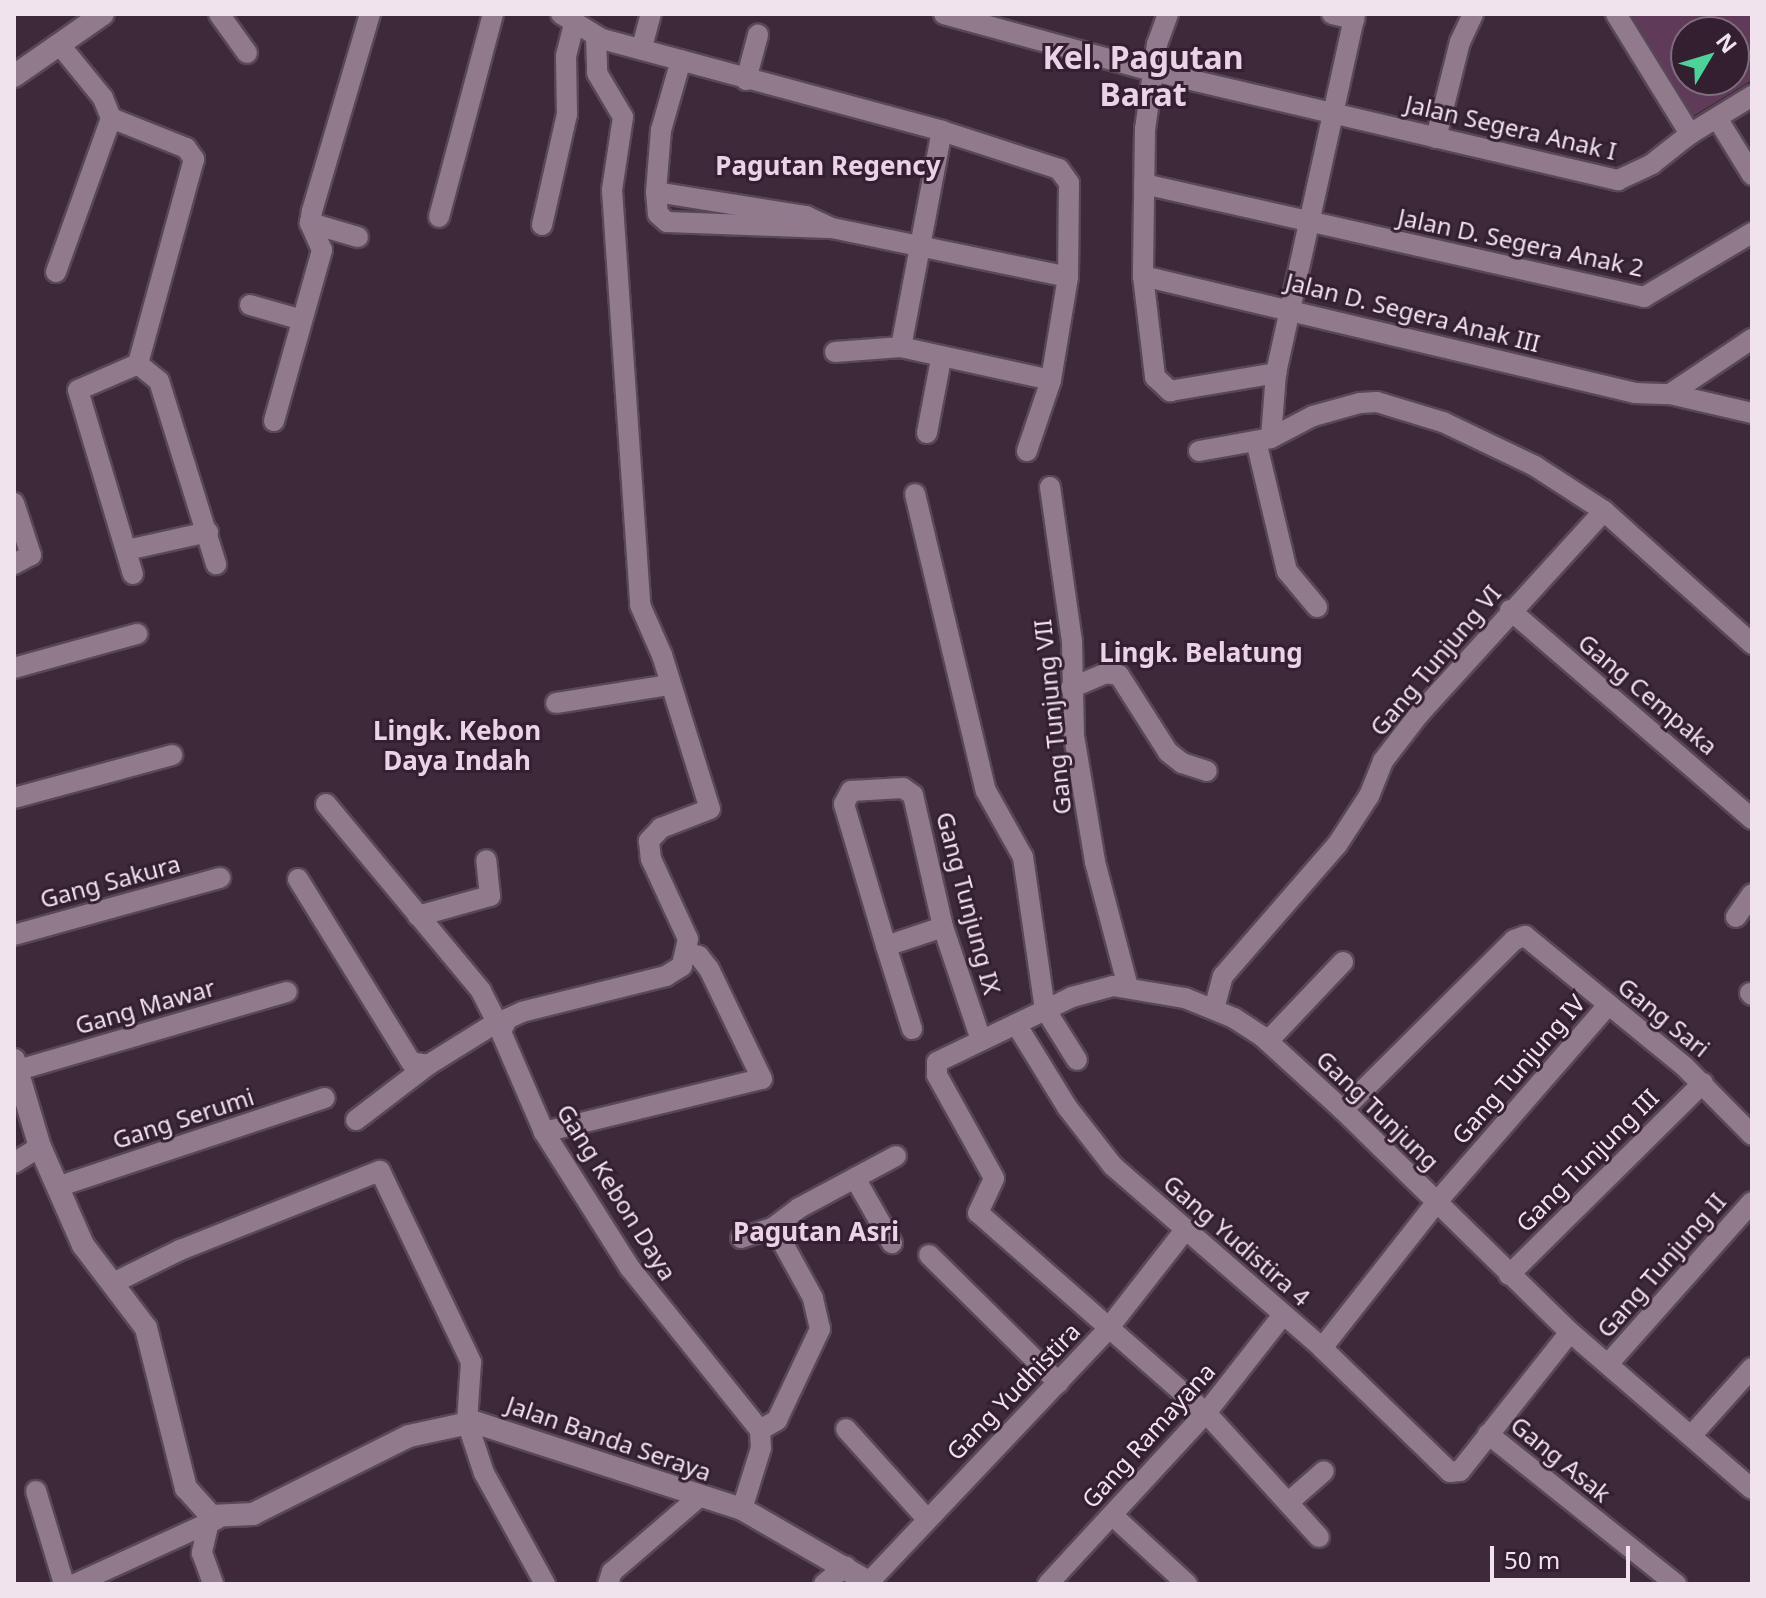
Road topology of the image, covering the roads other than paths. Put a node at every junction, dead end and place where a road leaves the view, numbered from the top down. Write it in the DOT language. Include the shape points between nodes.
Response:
graph roads {
  1 [pos="219,14"];
  2 [pos="370,14"];
  3 [pos="493,14"];
  4 [pos="651,14"];
  5 [pos="944,14"];
  6 [pos="1168,14"];
  7 [pos="1332,14"];
  8 [pos="1473,14"];
  9 [pos="1616,14"];
  10 [pos="101,15"];
  11 [pos="1355,16"];
  12 [pos="568,17"];
  13 [pos="758,35"];
  14 [pos="596,37"];
  15 [pos="60,45"];
  16 [pos="642,47"];
  17 [pos="247,53"];
  18 [pos="681,60"];
  19 [pos="1154,66"];
  20 [pos="14,76"];
  21 [pos="746,80"];
  22 [pos="1752,96"];
  23 [pos="1332,112"];
  24 [pos="111,118"];
  25 [pos="1717,118"];
  26 [pos="942,131"];
  27 [pos="1690,134"];
  28 [pos="1436,138"];
  29 [pos="1752,175"];
  30 [pos="1144,184"];
  31 [pos="656,192"];
  32 [pos="734,202"];
  33 [pos="439,217"];
  34 [pos="310,223"];
  35 [pos="1312,224"];
  36 [pos="542,225"];
  37 [pos="731,225"];
  38 [pos="832,228"];
  39 [pos="1752,233"];
  40 [pos="358,237"];
  41 [pos="917,242"];
  42 [pos="56,272"];
  43 [pos="1143,276"];
  44 [pos="1068,277"];
  45 [pos="250,305"];
  46 [pos="1289,308"];
  47 [pos="302,320"];
  48 [pos="1752,339"];
  49 [pos="901,347"];
  50 [pos="835,352"];
  51 [pos="941,359"];
  52 [pos="138,364"];
  53 [pos="1276,373"];
  54 [pos="1051,380"];
  55 [pos="1670,394"];
  56 [pos="1752,413"];
  57 [pos="274,421"];
  58 [pos="927,433"];
  59 [pos="1264,440"];
  60 [pos="1027,451"];
  61 [pos="1199,451"];
  62 [pos="1050,487"];
  63 [pos="915,494"];
  64 [pos="14,503"];
  65 [pos="1604,511"];
  66 [pos="208,532"];
  67 [pos="127,550"];
  68 [pos="14,564"];
  69 [pos="216,564"];
  70 [pos="133,574"];
  71 [pos="1317,607"];
  72 [pos="1510,610"];
  73 [pos="137,634"];
  74 [pos="1752,644"];
  75 [pos="14,668"];
  76 [pos="668,685"];
  77 [pos="1071,688"];
  78 [pos="556,703"];
  79 [pos="172,755"];
  80 [pos="1207,771"];
  81 [pos="14,798"];
  82 [pos="326,804"];
  83 [pos="1752,819"];
  84 [pos="486,860"];
  85 [pos="220,878"];
  86 [pos="298,879"];
  87 [pos="1752,894"];
  88 [pos="418,916"];
  89 [pos="1736,917"];
  90 [pos="943,927"];
  91 [pos="14,935"];
  92 [pos="886,946"];
  93 [pos="688,953"];
  94 [pos="1343,962"];
  95 [pos="1128,987"];
  96 [pos="287,992"];
  97 [pos="1608,1005"];
  98 [pos="1045,1009"];
  99 [pos="1214,1009"];
  100 [pos="500,1022"];
  101 [pos="1016,1024"];
  102 [pos="912,1029"];
  103 [pos="1268,1041"];
  104 [pos="975,1043"];
  105 [pos="1077,1060"];
  106 [pos="16,1065"];
  107 [pos="428,1065"];
  108 [pos="1703,1083"];
  109 [pos="325,1098"];
  110 [pos="1343,1110"];
  111 [pos="356,1120"];
  112 [pos="544,1132"];
  113 [pos="1752,1135"];
  114 [pos="40,1147"];
  115 [pos="896,1156"];
  116 [pos="14,1163"];
  117 [pos="855,1178"];
  118 [pos="57,1187"];
  119 [pos="1752,1202"];
  120 [pos="1436,1203"];
  121 [pos="774,1227"];
  122 [pos="1186,1229"];
  123 [pos="741,1238"];
  124 [pos="892,1243"];
  125 [pos="929,1255"];
  126 [pos="1509,1275"];
  127 [pos="113,1283"];
  128 [pos="1282,1316"];
  129 [pos="1107,1330"];
  130 [pos="1570,1332"];
  131 [pos="1322,1348"];
  132 [pos="1609,1363"];
  133 [pos="1752,1368"];
  134 [pos="1059,1383"];
  135 [pos="1206,1413"];
  136 [pos="467,1422"];
  137 [pos="846,1429"];
  138 [pos="760,1430"];
  139 [pos="1488,1434"];
  140 [pos="1692,1435"];
  141 [pos="1324,1471"];
  142 [pos="1752,1489"];
  143 [pos="36,1491"];
  144 [pos="699,1497"];
  145 [pos="1290,1501"];
  146 [pos="742,1509"];
  147 [pos="1112,1515"];
  148 [pos="927,1519"];
  149 [pos="212,1522"];
  150 [pos="1319,1537"];
  151 [pos="846,1566"];
  152 [pos="871,1583"];
  153 [pos="64,1584"];
  154 [pos="75,1584"];
  155 [pos="213,1584"];
  156 [pos="545,1584"];
  157 [pos="608,1584"];
  158 [pos="824,1584"];
  159 [pos="1048,1584"];
  160 [pos="1187,1584"];
  161 [pos="1676,1584"];
  1 -- 17 [label="street"];
  2 -- 34 [label="street"];
  3 -- 33 [label="street"];
  4 -- 16 [label="street"];
  5 -- 19 [label="street, Jalan Segera Anak I"];
  6 -- 19 [label="street"];
  7 -- 11 [label="street"];
  8 -- 28 [label="street" via="1460,42"];
  9 -- 27 [label="street"];
  10 -- 15 [label="street"];
  11 -- 23 [label="street"];
  12 -- 14 [label="street"];
  12 -- 36 [label="street" via="567,114"];
  13 -- 21 [label="street"];
  14 -- 16 [label="street"];
  14 -- 76 [label="street" via="597,73 623,117 612,190 640,605"];
  15 -- 20 [label="street"];
  15 -- 24 [label="street" via="103,98"];
  16 -- 18 [label="street"];
  18 -- 21 [label="street"];
  18 -- 31 [label="street" via="661,130"];
  19 -- 23 [label="street, Jalan Segera Anak I"];
  19 -- 30 [label="street"];
  21 -- 26 [label="street"];
  22 -- 25 [label="street, Jalan Segera Anak I"];
  23 -- 28 [label="street, Jalan Segera Anak I"];
  23 -- 35 [label="street"];
  24 -- 42 [label="street"];
  24 -- 52 [label="street" via="186,148 194,159"];
  25 -- 27 [label="street, Jalan Segera Anak I"];
  25 -- 29 [label="street"];
  26 -- 41 [label="street"];
  26 -- 44 [label="street" via="1048,163 1067,178"];
  27 -- 28 [label="street, Jalan Segera Anak I" via="1652,164 1618,180"];
  30 -- 35 [label="street, Jalan D. Segera Anak 2"];
  30 -- 43 [label="street"];
  31 -- 32 [label="street"];
  31 -- 37 [label="street" via="662,221"];
  32 -- 37 [label="street"];
  32 -- 38 [label="street" via="806,216"];
  34 -- 40 [label="street"];
  34 -- 47 [label="street" via="322,250"];
  35 -- 39 [label="street, Jalan D. Segera Anak 2" via="1644,297"];
  35 -- 46 [label="street"];
  37 -- 38 [label="street"];
  38 -- 41 [label="street"];
  41 -- 44 [label="street"];
  41 -- 49 [label="street"];
  43 -- 46 [label="street, Jalan D. Segera Anak III"];
  43 -- 53 [label="street" via="1155,377 1162,388 1172,391"];
  44 -- 54 [label="street"];
  45 -- 47 [label="street"];
  46 -- 53 [label="street"];
  46 -- 55 [label="street, Jalan D. Segera Anak III" via="1635,393"];
  47 -- 57 [label="street"];
  48 -- 55 [label="street"];
  49 -- 50 [label="street"];
  49 -- 51 [label="street"];
  51 -- 54 [label="street"];
  51 -- 58 [label="street"];
  52 -- 66 [label="street" via="159,381"];
  52 -- 67 [label="street" via="78,390"];
  53 -- 59 [label="street"];
  54 -- 60 [label="street"];
  55 -- 56 [label="street, Jalan D. Segera Anak III"];
  59 -- 61 [label="street"];
  59 -- 65 [label="street" via="1313,416 1377,402 1443,422 1505,450"];
  59 -- 71 [label="street" via="1287,571"];
  62 -- 77 [label="street, Gang Tunjung VII" via="1072,642"];
  63 -- 98 [label="street" via="986,791 1023,857"];
  64 -- 68 [label="street" via="31,555"];
  65 -- 72 [label="street, Gang Tunjung VI"];
  65 -- 74 [label="street"];
  66 -- 67 [label="street"];
  66 -- 69 [label="street"];
  67 -- 70 [label="street"];
  72 -- 83 [label="street, Gang Cempaka"];
  72 -- 99 [label="street, Gang Tunjung VI" via="1383,761 1369,796 1337,845 1223,976"];
  73 -- 75 [label="street"];
  76 -- 78 [label="street"];
  76 -- 93 [label="street" via="709,811 661,828 649,841 651,859 688,939"];
  77 -- 80 [label="street" via="1106,673 1119,675 1168,752"];
  77 -- 95 [label="street, Gang Tunjung VII" via="1095,862"];
  79 -- 81 [label="street"];
  82 -- 88 [label="street, Gang Kebon Daya"];
  84 -- 88 [label="street" via="490,896"];
  85 -- 91 [label="street, Gang Sakura"];
  86 -- 107 [label="street" via="402,1051 411,1062"];
  87 -- 89 [label="street"];
  88 -- 100 [label="street, Gang Kebon Daya"];
  90 -- 92 [label="street"];
  90 -- 92 [label="street, Gang Tunjung IX" via="912,793 901,788 851,791 844,804"];
  90 -- 104 [label="street, Gang Tunjung IX"];
  92 -- 102 [label="street"];
  93 -- 100 [label="street" via="670,975"];
  93 -- 112 [label="street" via="699,956 709,969 762,1079"];
  94 -- 103 [label="street"];
  95 -- 98 [label="street, Gang Tunjung" via="1086,993"];
  95 -- 99 [label="street, Gang Tunjung"];
  96 -- 106 [label="street, Gang Mawar"];
  97 -- 108 [label="street, Gang Sari"];
  97 -- 110 [label="street, Gang Sari" via="1537,944 1525,936 1514,940"];
  97 -- 120 [label="street, Gang Tunjung IV"];
  98 -- 101 [label="street, Gang Tunjung"];
  98 -- 105 [label="street"];
  99 -- 103 [label="street, Gang Tunjung"];
  100 -- 107 [label="street"];
  100 -- 112 [label="street, Gang Kebon Daya"];
  101 -- 104 [label="street, Gang Tunjung"];
  101 -- 122 [label="street, Gang Yudistira 4" via="1093,1143"];
  103 -- 110 [label="street, Gang Tunjung"];
  104 -- 129 [label="street, Gang Tunjung" via="936,1067 994,1178 978,1206 982,1216"];
  106 -- 114 [label="street"];
  107 -- 111 [label="street"];
  108 -- 113 [label="street, Gang Sari"];
  108 -- 126 [label="street, Gang Tunjung III"];
  109 -- 118 [label="street, Gang Serumi"];
  110 -- 120 [label="street, Gang Tunjung"];
  112 -- 138 [label="street, Gang Kebon Daya" via="630,1268"];
  114 -- 116 [label="street"];
  114 -- 118 [label="street"];
  115 -- 117 [label="street"];
  117 -- 121 [label="street"];
  117 -- 124 [label="street"];
  118 -- 127 [label="street" via="83,1245"];
  119 -- 132 [label="street, Gang Tunjung II"];
  120 -- 126 [label="street, Gang Tunjung"];
  120 -- 131 [label="street, Gang Tunjung IV"];
  121 -- 123 [label="street"];
  121 -- 138 [label="street" via="813,1298 820,1329 777,1420"];
  122 -- 128 [label="street, Gang Yudistira 4"];
  122 -- 129 [label="street, Gang Yudhistira"];
  125 -- 134 [label="street"];
  126 -- 130 [label="street, Gang Tunjung"];
  127 -- 136 [label="street" via="180,1250 380,1171 471,1362"];
  127 -- 149 [label="street" via="150,1339 186,1488"];
  128 -- 131 [label="street, Gang Yudistira 4"];
  128 -- 135 [label="street, Gang Ramayana"];
  129 -- 134 [label="street, Gang Yudhistira"];
  129 -- 135 [label="street"];
  130 -- 132 [label="street, Gang Tunjung"];
  130 -- 139 [label="street"];
  131 -- 139 [label="street, Gang Yudistira 4" via="1450,1472 1460,1471"];
  132 -- 140 [label="street, Gang Tunjung"];
  133 -- 140 [label="street"];
  134 -- 148 [label="street, Gang Yudhistira"];
  135 -- 145 [label="street"];
  135 -- 147 [label="street, Gang Ramayana"];
  136 -- 144 [label="street, Jalan Banda Seraya" via="534,1438"];
  136 -- 149 [label="street, Jalan Banda Seraya" via="409,1436 253,1514"];
  136 -- 156 [label="street" via="504,1515"];
  137 -- 148 [label="street"];
  138 -- 146 [label="street" via="761,1448"];
  139 -- 161 [label="street, Gang Asak"];
  140 -- 142 [label="street, Gang Tunjung"];
  141 -- 145 [label="street"];
  143 -- 153 [label="street"];
  144 -- 146 [label="street, Jalan Banda Seraya"];
  144 -- 157 [label="street" via="615,1569"];
  145 -- 150 [label="street"];
  146 -- 151 [label="street, Jalan Banda Seraya"];
  147 -- 159 [label="street, Gang Ramayana"];
  147 -- 160 [label="street"];
  148 -- 152 [label="street, Gang Yudhistira"];
  149 -- 154 [label="street"];
  149 -- 155 [label="street" via="202,1553"];
  151 -- 152 [label="street, Jalan Banda Seraya"];
  151 -- 158 [label="street"];
}
